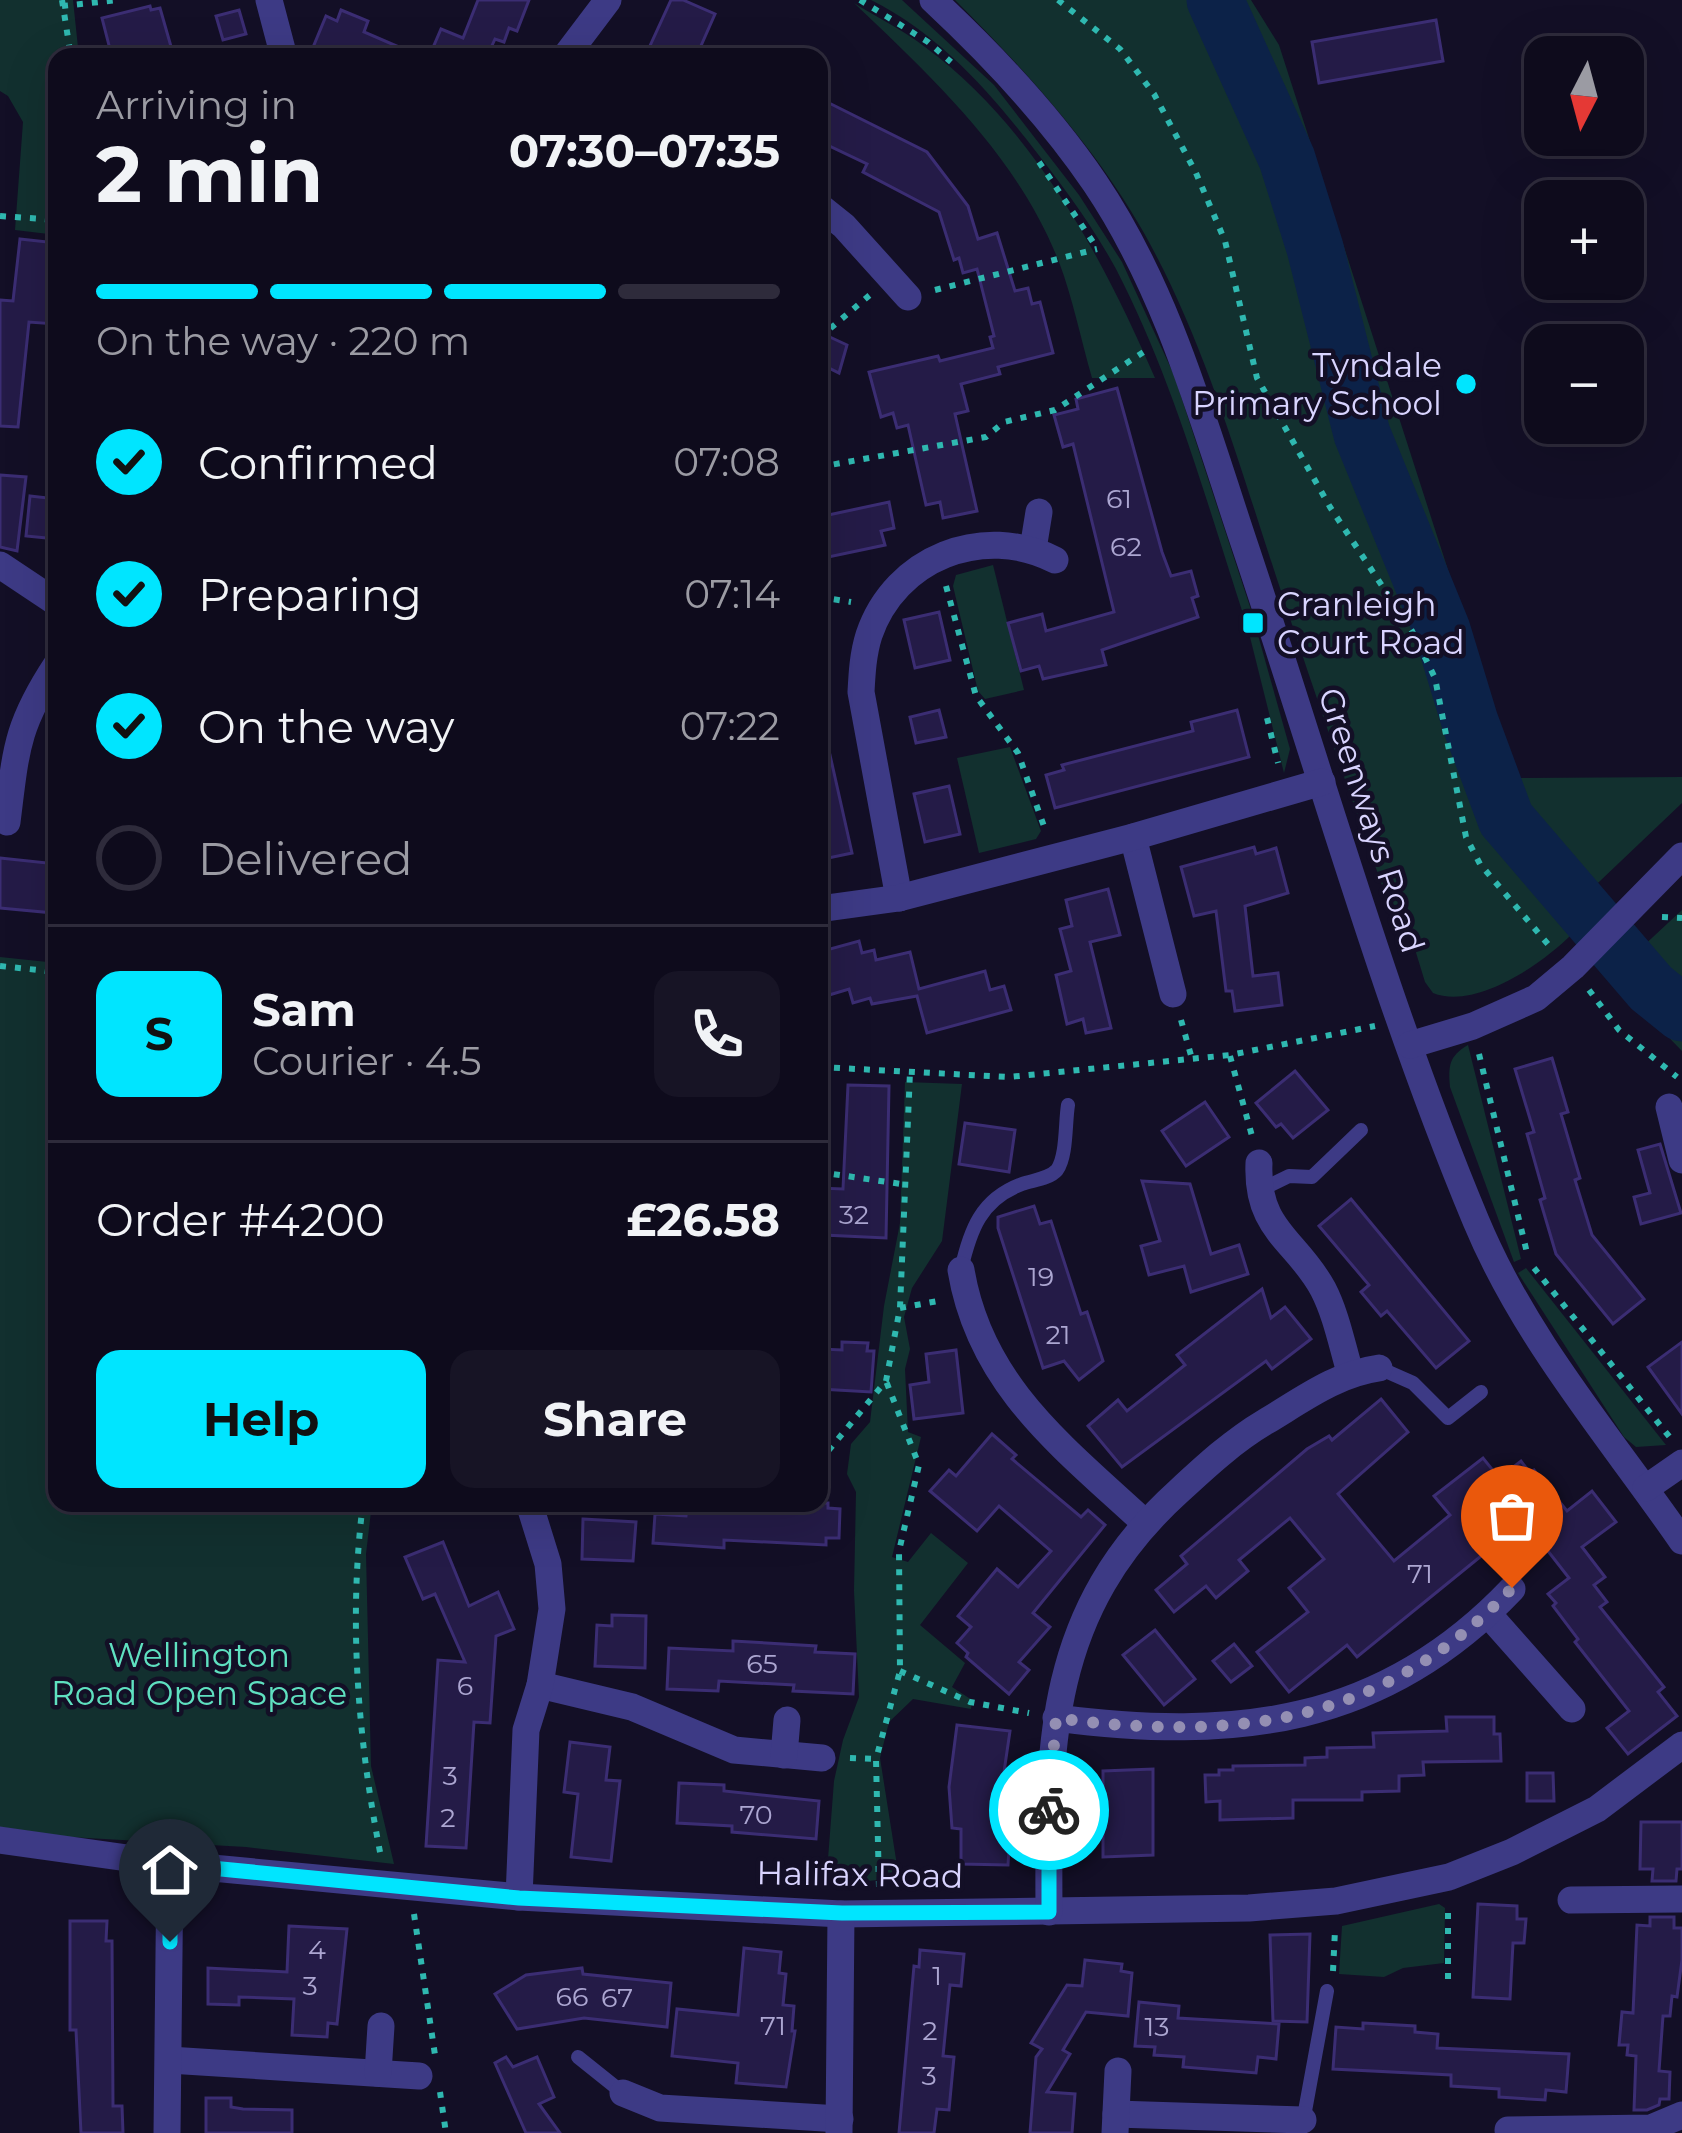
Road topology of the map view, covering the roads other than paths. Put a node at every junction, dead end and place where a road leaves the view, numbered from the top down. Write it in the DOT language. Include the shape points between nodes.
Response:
graph roads {
  1 [pos="269,0"];
  2 [pos="608,0"];
  3 [pos="933,0"];
  4 [pos="282,48"];
  5 [pos="572,48"];
  6 [pos="828,215"];
  7 [pos="900,287"];
  8 [pos="1039,512"];
  9 [pos="0,565"];
  10 [pos="48,597"];
  11 [pos="48,678"];
  12 [pos="7,766"];
  13 [pos="1322,782"];
  14 [pos="4,821"];
  15 [pos="1132,837"];
  16 [pos="1682,856"];
  17 [pos="898,898"];
  18 [pos="828,908"];
  19 [pos="1173,994"];
  20 [pos="1406,1033"];
  21 [pos="1676,1095"];
  22 [pos="1067,1105"];
  23 [pos="1361,1130"];
  24 [pos="1682,1160"];
  25 [pos="1256,1193"];
  26 [pos="963,1283"];
  27 [pos="1379,1368"];
  28 [pos="1350,1372"];
  29 [pos="1480,1393"];
  30 [pos="1682,1463"];
  31 [pos="1646,1488"];
  32 [pos="536,1512"];
  33 [pos="1144,1522"];
  34 [pos="1682,1541"];
  35 [pos="1512,1588"];
  36 [pos="1487,1614"];
  37 [pos="540,1685"];
  38 [pos="1572,1709"];
  39 [pos="1056,1718"];
  40 [pos="787,1720"];
  41 [pos="1682,1745"];
  42 [pos="784,1755"];
  43 [pos="822,1758"];
  44 [pos="0,1840"];
  45 [pos="170,1864"];
  46 [pos="519,1898"];
  47 [pos="1682,1899"];
  48 [pos="1571,1900"];
  49 [pos="1049,1912"];
  50 [pos="842,1913"];
  51 [pos="1327,1991"];
  52 [pos="381,2026"];
  53 [pos="578,2056"];
  54 [pos="169,2060"];
  55 [pos="431,2070"];
  56 [pos="1118,2071"];
  57 [pos="378,2073"];
  58 [pos="623,2092"];
  59 [pos="1682,2115"];
  60 [pos="1116,2123"];
  61 [pos="839,2126"];
  62 [pos="1303,2126"];
  63 [pos="1508,2129"];
  64 [pos="167,2133"];
  1 -- 4 [label="street"];
  2 -- 5 [label="street"];
  3 -- 13 [label="street, Greenways Road" via="1007,69 1095,183 1136,252 1187,372"];
  6 -- 7 [label="street"];
  8 -- 17 [label="street" via="1044,555 970,546 938,556 894,589 870,633 863,719"];
  9 -- 10 [label="street"];
  11 -- 12 [label="street"];
  12 -- 14 [label="street"];
  13 -- 15 [label="street"];
  13 -- 20 [label="street, Greenways Road"];
  15 -- 17 [label="street"];
  15 -- 19 [label="street"];
  16 -- 20 [label="street" via="1535,998 1473,1026"];
  17 -- 18 [label="street"];
  20 -- 31 [label="street, Greenways Road" via="1501,1276"];
  21 -- 24 [label="street"];
  22 -- 26 [label="lane" via="1059,1166 981,1210 968,1236"];
  23 -- 25 [label="lane" via="1312,1177 1289,1176"];
  25 -- 28 [label="street" via="1322,1286"];
  26 -- 33 [label="street" via="980,1338 1017,1400"];
  27 -- 28 [label="street"];
  27 -- 29 [label="lane" via="1414,1383 1448,1418"];
  28 -- 33 [label="street" via="1242,1436"];
  30 -- 31 [label="street"];
  31 -- 34 [label="street, Greenways Road"];
  32 -- 37 [label="street" via="552,1609"];
  33 -- 39 [label="street" via="1079,1627"];
  35 -- 36 [label="street"];
  36 -- 38 [label="street" via="1541,1690"];
  36 -- 39 [label="street" via="1369,1693 1313,1714 1201,1728"];
  37 -- 42 [label="street" via="632,1707 734,1750"];
  37 -- 46 [label="street" via="523,1758"];
  39 -- 49 [label="street"];
  40 -- 42 [label="street"];
  41 -- 49 [label="street, Halifax Road" via="1597,1809 1448,1876 1336,1901"];
  42 -- 43 [label="street"];
  44 -- 45 [label="street, Halifax Road"];
  45 -- 46 [label="street, Halifax Road"];
  45 -- 54 [label="street"];
  46 -- 50 [label="street, Halifax Road"];
  47 -- 48 [label="street"];
  49 -- 50 [label="street, Halifax Road"];
  50 -- 61 [label="street"];
  51 -- 62 [label="lane"];
  52 -- 57 [label="street"];
  53 -- 58 [label="lane"];
  54 -- 57 [label="street"];
  54 -- 64 [label="street"];
  55 -- 57 [label="street"];
  56 -- 60 [label="street"];
  58 -- 61 [label="street" via="660,2108"];
  59 -- 63 [label="street" via="1651,2128"];
  60 -- 62 [label="street"];
}
